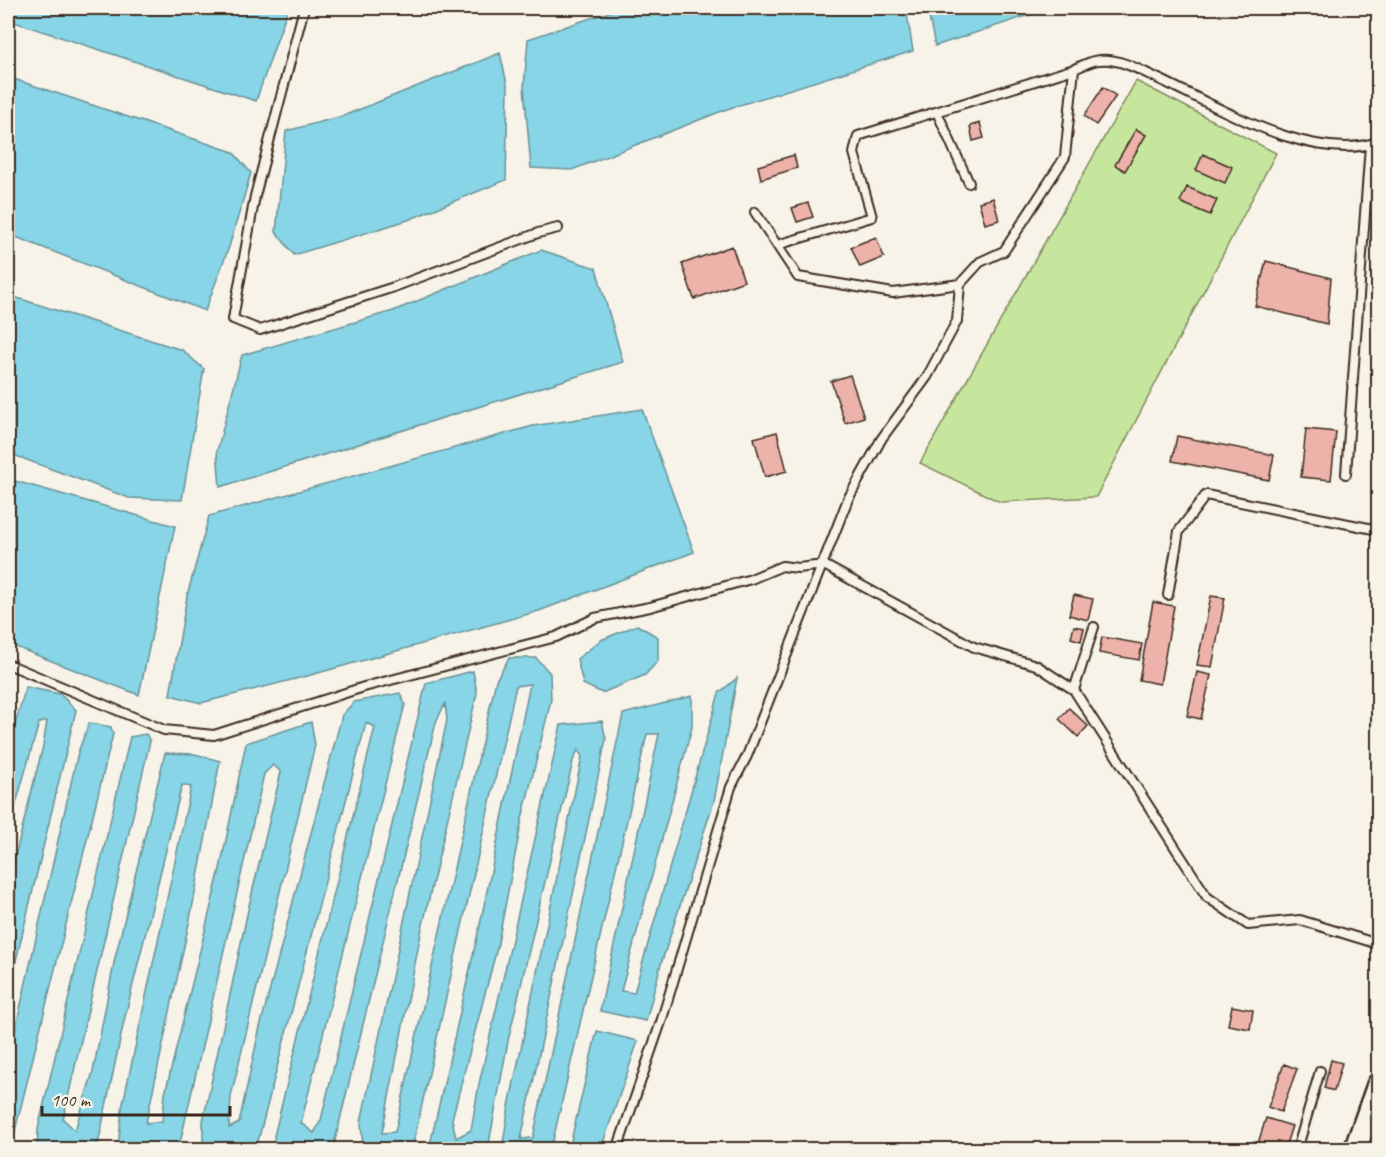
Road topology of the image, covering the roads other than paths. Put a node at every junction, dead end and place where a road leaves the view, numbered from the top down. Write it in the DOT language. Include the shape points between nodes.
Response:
graph roads {
  1 [pos="304,8"];
  2 [pos="1074,69"];
  3 [pos="937,112"];
  4 [pos="1378,142"];
  5 [pos="1370,145"];
  6 [pos="969,183"];
  7 [pos="756,212"];
  8 [pos="558,228"];
  9 [pos="777,245"];
  10 [pos="960,284"];
  11 [pos="1346,474"];
  12 [pos="1378,530"];
  13 [pos="824,565"];
  14 [pos="1168,595"];
  15 [pos="1094,627"];
  16 [pos="8,664"];
  17 [pos="1074,690"];
  18 [pos="1378,944"];
  19 [pos="1320,1071"];
  20 [pos="1378,1085"];
  21 [pos="617,1149"];
  22 [pos="1297,1149"];
  23 [pos="1355,1149"];
  1 -- 8 [label="lane" via="255,196 233,319 260,330"];
  2 -- 3 [label="lane"];
  2 -- 5 [label="lane" via="1100,60 1126,64 1246,120 1320,146"];
  2 -- 10 [label="lane" via="1065,158 1004,251 980,262"];
  3 -- 6 [label="lane"];
  3 -- 9 [label="lane" via="858,136 854,153 872,217"];
  4 -- 5 [label="lane"];
  5 -- 11 [label="lane"];
  7 -- 9 [label="lane"];
  9 -- 10 [label="lane" via="798,278 893,293"];
  10 -- 13 [label="lane" via="957,321 927,377 882,438 848,499"];
  12 -- 14 [label="lane" via="1206,495 1179,531"];
  13 -- 16 [label="lane" via="782,566 751,579 595,618 556,637 364,687 214,735 164,730"];
  13 -- 17 [label="lane" via="974,647 1036,665"];
  13 -- 21 [label="lane" via="731,787 662,1018"];
  15 -- 17 [label="lane"];
  17 -- 18 [label="lane" via="1207,897 1248,925 1300,920"];
  19 -- 22 [label="lane"];
  20 -- 23 [label="main road"];
}
